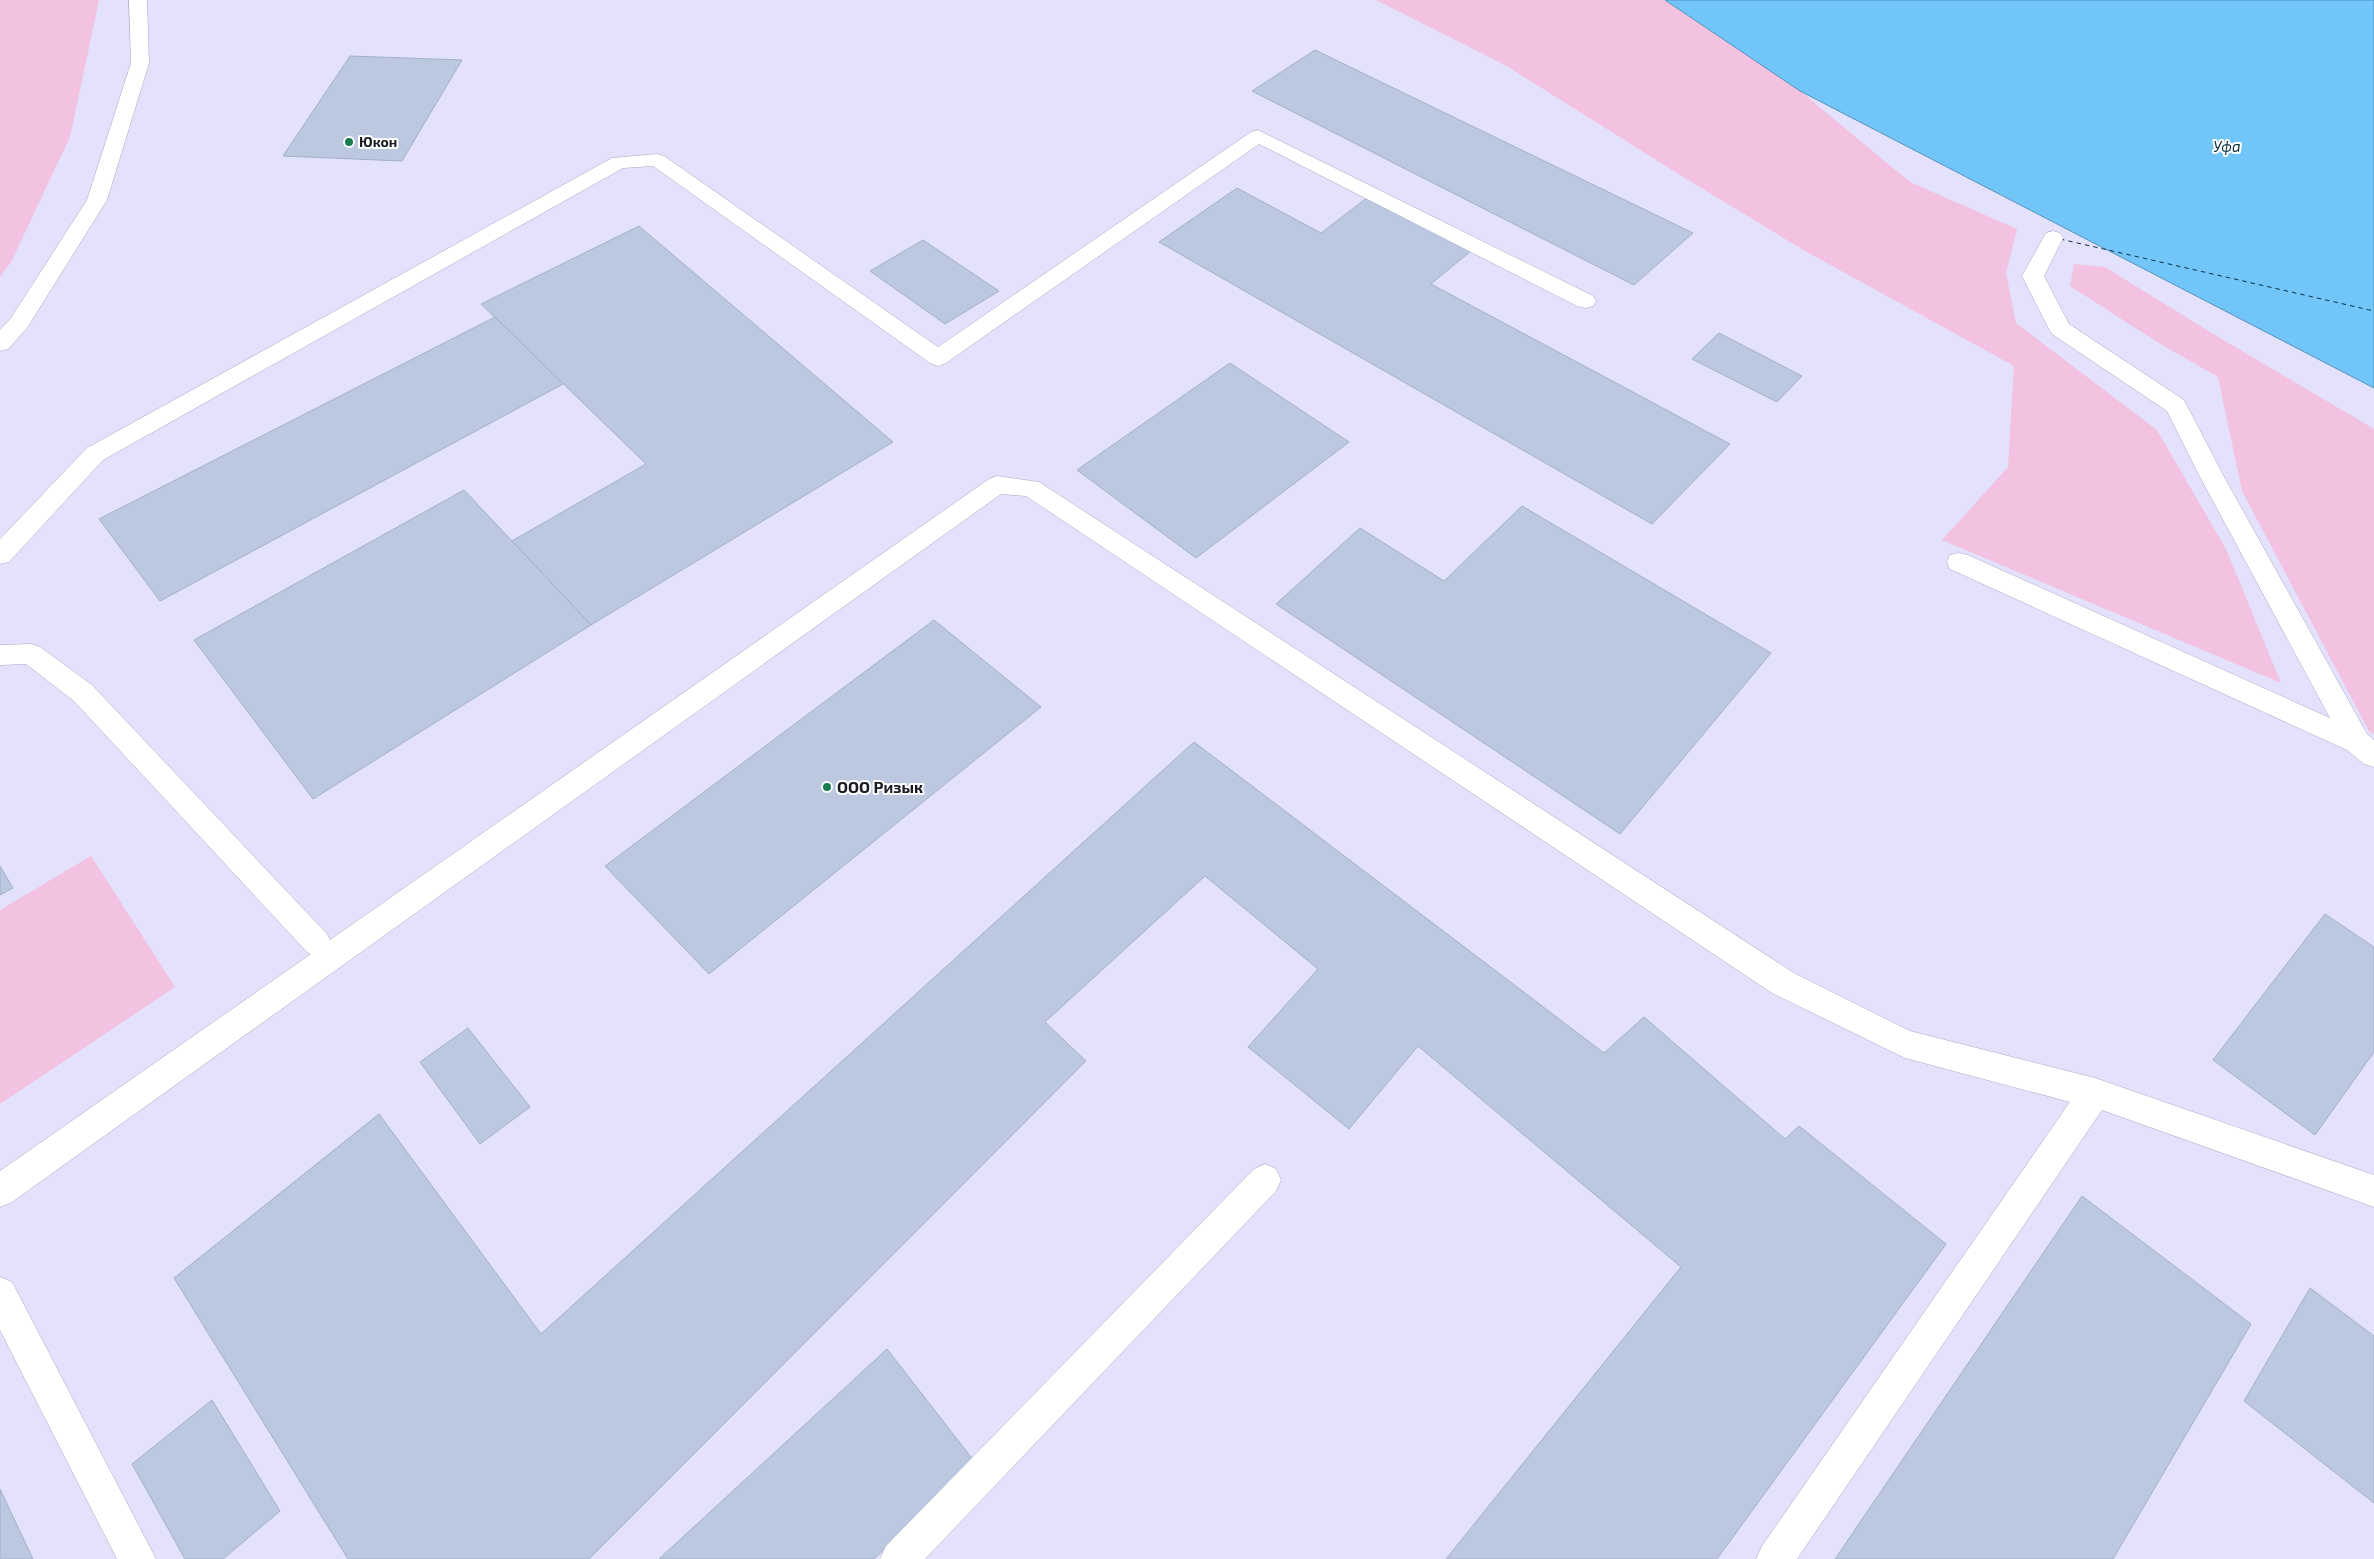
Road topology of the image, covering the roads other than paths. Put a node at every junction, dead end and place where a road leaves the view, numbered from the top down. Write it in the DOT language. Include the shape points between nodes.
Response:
graph roads {
  1 [pos="138,0"];
  2 [pos="2053,238"];
  3 [pos="1585,300"];
  4 [pos="0,344"];
  5 [pos="0,555"];
  6 [pos="1959,562"];
  7 [pos="0,655"];
  8 [pos="2366,749"];
  9 [pos="317,943"];
  10 [pos="2095,1093"];
  11 [pos="1265,1180"];
  12 [pos="0,1190"];
  13 [pos="2374,1191"];
  14 [pos="0,1294"];
  15 [pos="137,1559"];
  16 [pos="899,1559"];
  17 [pos="1775,1559"];
  1 -- 4 [label="street" via="140,63 97,200 19,323"];
  2 -- 8 [label="street" via="2032,276 2060,329 2176,406 2211,475"];
  3 -- 5 [label="street" via="1258,136 938,358 657,160 619,162 95,454"];
  6 -- 8 [label="street"];
  7 -- 9 [label="street" via="31,654 83,693"];
  10 -- 12 [label="street" via="1905,1044 1783,983 1031,488 997,485"];
  10 -- 13 [label="street"];
  10 -- 17 [label="street"];
  11 -- 16 [label="street"];
  14 -- 15 [label="street"];
}
